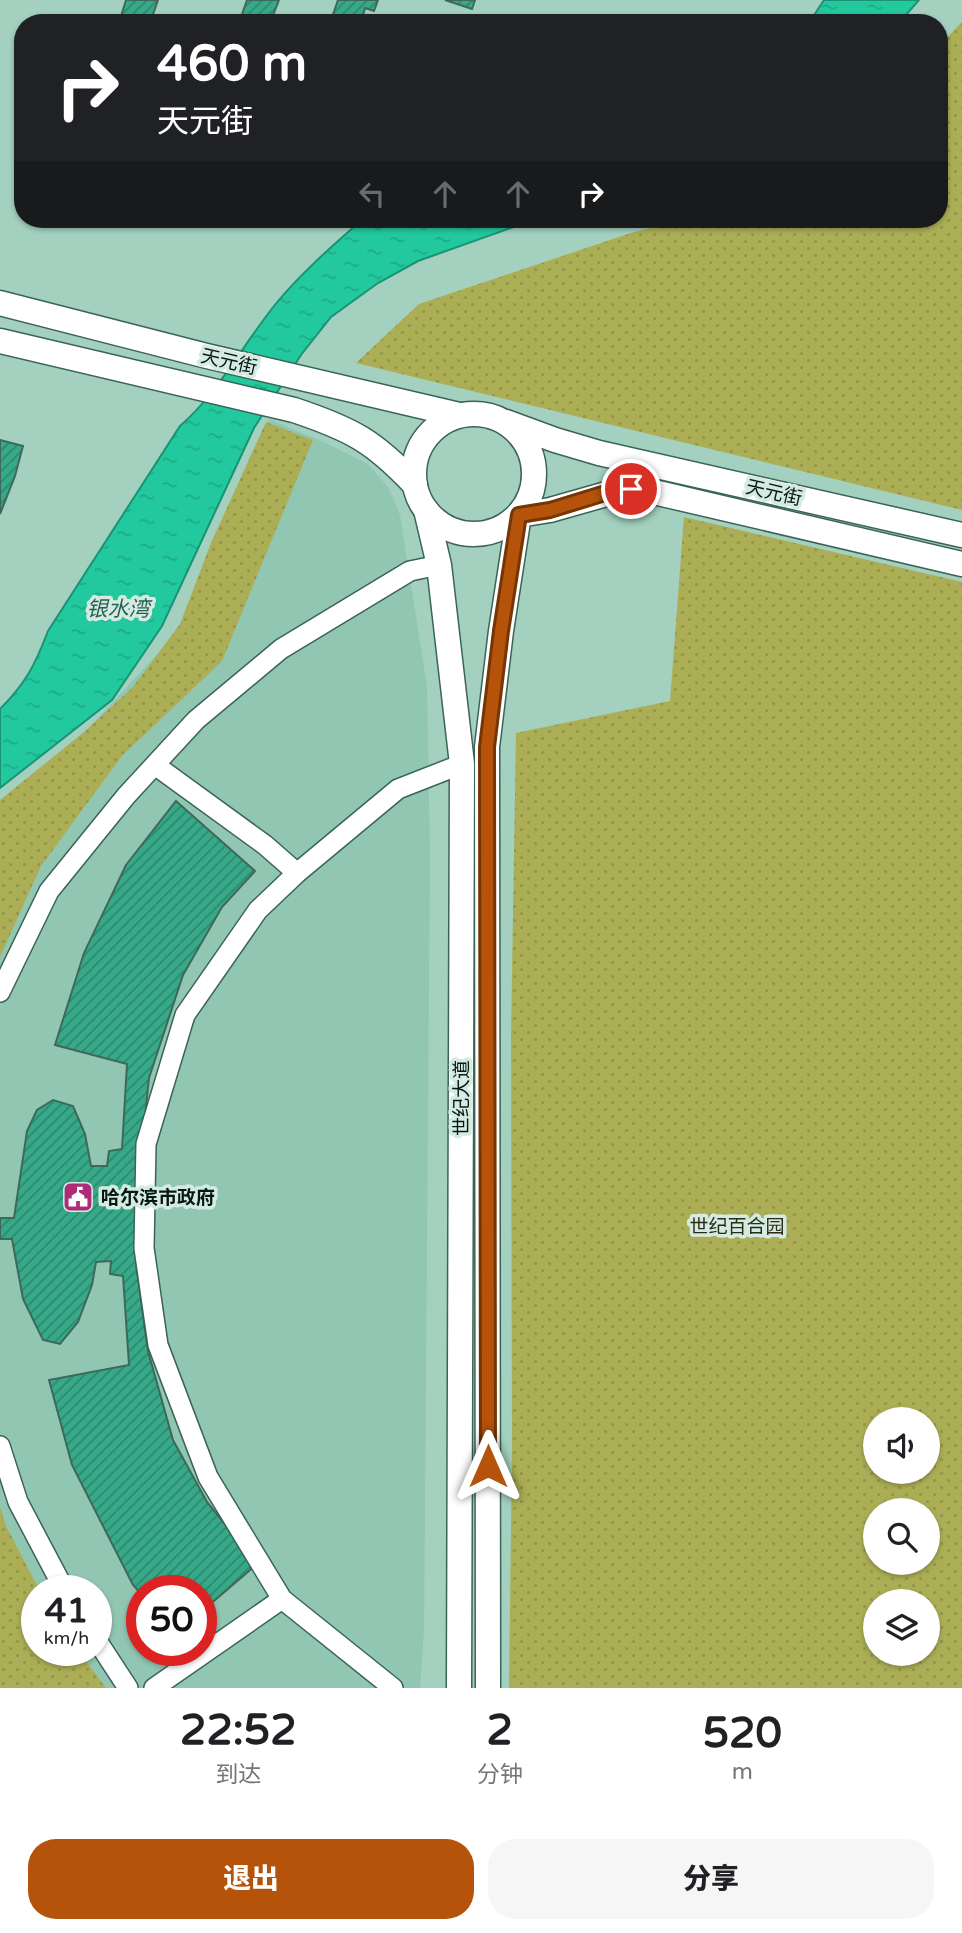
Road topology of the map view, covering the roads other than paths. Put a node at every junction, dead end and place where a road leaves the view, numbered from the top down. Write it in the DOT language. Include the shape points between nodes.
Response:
graph roads {
  1 [pos="0,303"];
  2 [pos="0,341"];
  3 [pos="459,415"];
  4 [pos="506,422"];
  5 [pos="415,485"];
  6 [pos="426,510"];
  7 [pos="519,515"];
  8 [pos="962,535"];
  9 [pos="962,564"];
  10 [pos="439,565"];
  11 [pos="463,764"];
  12 [pos="155,765"];
  13 [pos="297,873"];
  14 [pos="0,992"];
  15 [pos="0,1446"];
  16 [pos="57,1575"];
  17 [pos="282,1599"];
  18 [pos="112,1664"];
  19 [pos="128,1688"];
  20 [pos="154,1688"];
  21 [pos="393,1688"];
  22 [pos="459,1688"];
  23 [pos="488,1688"];
  1 -- 3 [label="main road, 天元街"];
  2 -- 5 [label="main road, 天元街" via="334,423 366,439"];
  3 -- 4 [label="main road" via="483,414"];
  3 -- 5 [label="main road" via="427,436 418,452"];
  4 -- 7 [label="main road" via="529,448 534,465 534,483"];
  4 -- 8 [label="main road, 天元街" via="599,453"];
  5 -- 6 [label="main road"];
  6 -- 7 [label="main road" via="439,523 471,534 505,526"];
  6 -- 10 [label="main road, 世纪大道"];
  7 -- 9 [label="main road, 天元街" via="631,489"];
  7 -- 23 [label="main road, 世纪大道" via="487,747"];
  10 -- 11 [label="main road, 世纪大道"];
  10 -- 12 [label="lane" via="410,570 281,649 196,720"];
  11 -- 13 [label="lane" via="398,789"];
  11 -- 22 [label="main road, 世纪大道"];
  12 -- 13 [label="lane"];
  12 -- 14 [label="lane" via="49,891"];
  13 -- 17 [label="lane" via="258,910 186,1015 146,1144 144,1248 158,1345 208,1477"];
  15 -- 16 [label="lane" via="18,1502"];
  17 -- 20 [label="lane"];
  17 -- 21 [label="lane"];
  18 -- 19 [label="lane"];
}
